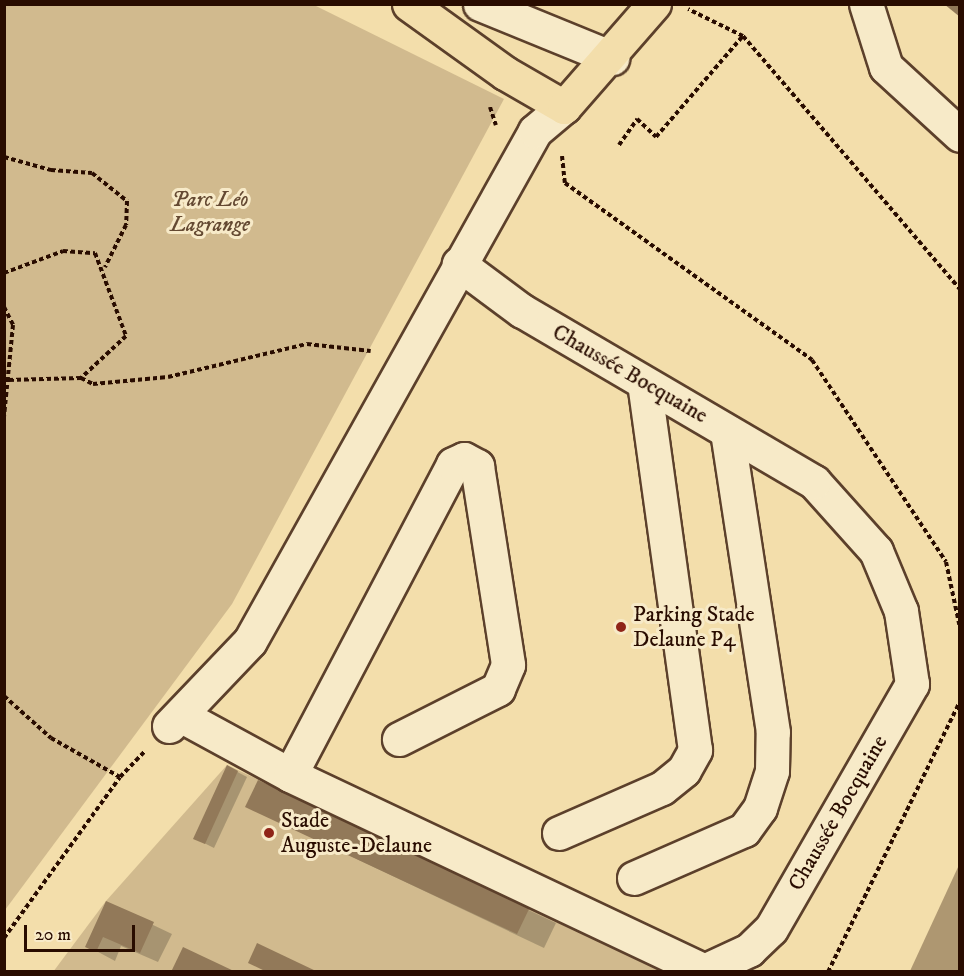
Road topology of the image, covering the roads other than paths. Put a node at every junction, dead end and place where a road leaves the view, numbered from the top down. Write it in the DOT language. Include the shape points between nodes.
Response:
graph roads {
  1 [pos="410,4"];
  2 [pos="480,4"];
  3 [pos="866,4"];
  4 [pos="669,6"];
  5 [pos="612,57"];
  6 [pos="564,107"];
  7 [pos="960,135"];
  8 [pos="459,264"];
  9 [pos="644,384"];
  10 [pos="727,431"];
  11 [pos="399,739"];
  12 [pos="290,775"];
  13 [pos="560,833"];
  14 [pos="634,878"];
  1 -- 6 [label="main road" via="505,73"];
  2 -- 5 [label="street"];
  3 -- 7 [label="street" via="886,67"];
  4 -- 5 [label="main road"];
  5 -- 6 [label="main road"];
  6 -- 8 [label="street" via="535,131"];
  8 -- 9 [label="street, Chaussée Bocquaine" via="522,311"];
  8 -- 12 [label="street, Chaussée Bocquaine" via="250,641 174,720"];
  9 -- 10 [label="street, Chaussée Bocquaine"];
  9 -- 13 [label="street" via="695,750 684,770 662,788"];
  10 -- 12 [label="street, Chaussée Bocquaine" via="814,482 876,552 901,611 912,684 771,929 749,950 704,970"];
  10 -- 14 [label="street" via="774,732 772,771 760,808 744,830"];
  11 -- 12 [label="street" via="498,689 508,665 477,466 464,459 453,464"];
}
